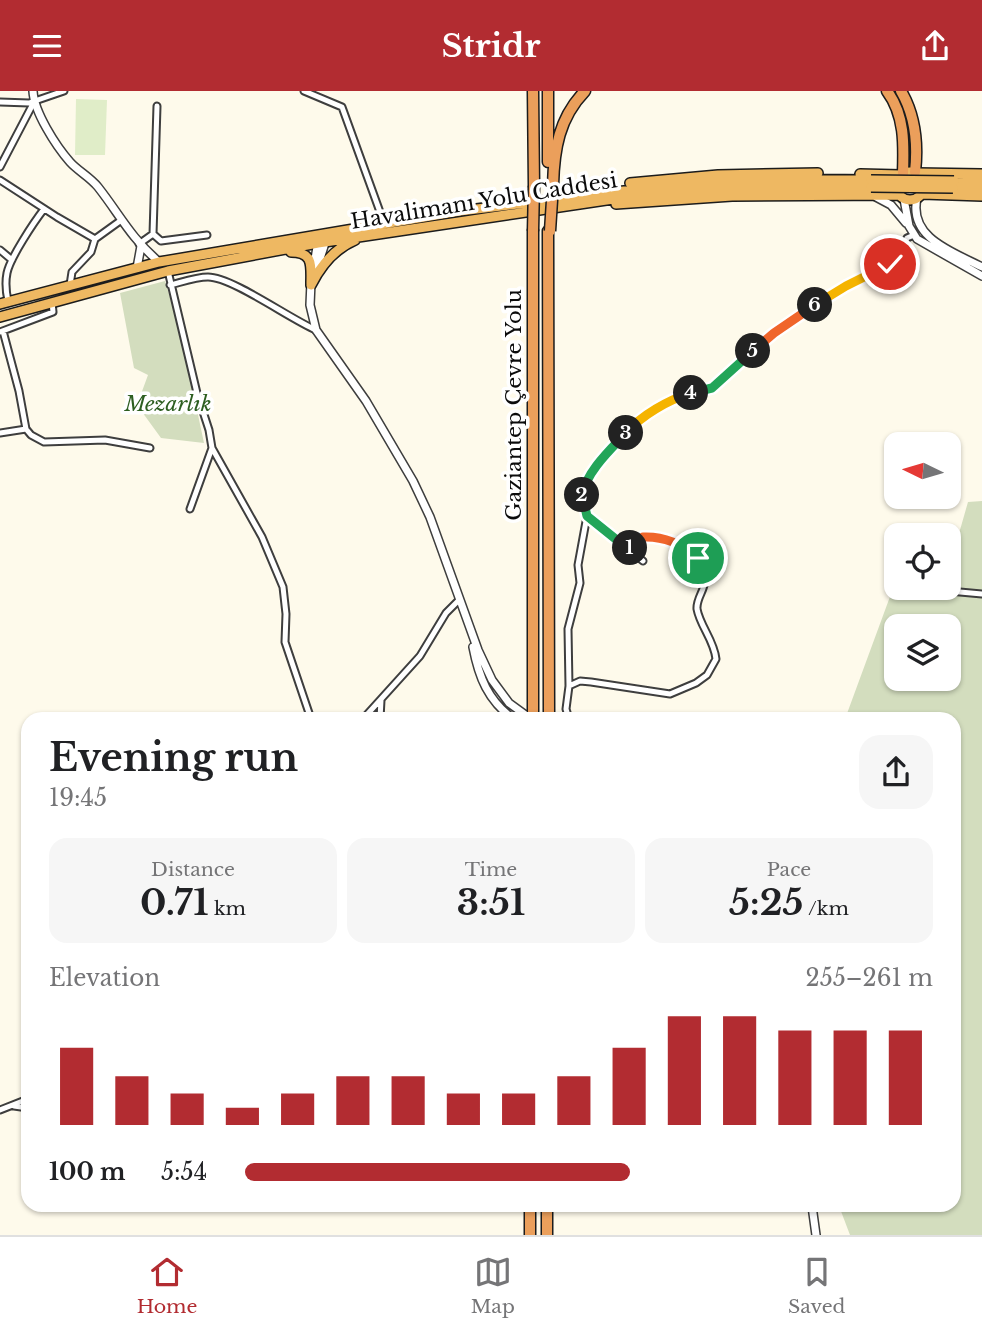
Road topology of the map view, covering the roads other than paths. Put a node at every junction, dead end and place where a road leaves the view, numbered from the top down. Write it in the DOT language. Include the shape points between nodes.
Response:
graph roads {
  1 [pos="33,91"];
  2 [pos="64,91"];
  3 [pos="304,91"];
  4 [pos="533,91"];
  5 [pos="548,91"];
  6 [pos="585,91"];
  7 [pos="887,91"];
  8 [pos="901,91"];
  9 [pos="54,93"];
  10 [pos="34,101"];
  11 [pos="0,102"];
  12 [pos="158,106"];
  13 [pos="0,148"];
  14 [pos="9,151"];
  15 [pos="0,167"];
  16 [pos="916,173"];
  17 [pos="902,174"];
  18 [pos="982,174"];
  19 [pos="0,180"];
  20 [pos="982,181"];
  21 [pos="954,185"];
  22 [pos="550,186"];
  23 [pos="870,187"];
  24 [pos="982,189"];
  25 [pos="596,193"];
  26 [pos="919,196"];
  27 [pos="982,196"];
  28 [pos="902,197"];
  29 [pos="44,209"];
  30 [pos="120,221"];
  31 [pos="384,223"];
  32 [pos="909,226"];
  33 [pos="153,234"];
  34 [pos="207,235"];
  35 [pos="914,235"];
  36 [pos="365,237"];
  37 [pos="322,238"];
  38 [pos="96,239"];
  39 [pos="140,245"];
  40 [pos="0,250"];
  41 [pos="272,251"];
  42 [pos="12,260"];
  43 [pos="159,262"];
  44 [pos="982,267"];
  45 [pos="137,268"];
  46 [pos="168,271"];
  47 [pos="982,276"];
  48 [pos="70,285"];
  49 [pos="170,285"];
  50 [pos="311,285"];
  51 [pos="52,302"];
  52 [pos="4,303"];
  53 [pos="0,317"];
  54 [pos="316,330"];
  55 [pos="2,331"];
  56 [pos="26,429"];
  57 [pos="0,433"];
  58 [pos="212,448"];
  59 [pos="150,449"];
  60 [pos="190,509"];
  61 [pos="587,516"];
  62 [pos="628,549"];
  63 [pos="643,561"];
  64 [pos="961,592"];
  65 [pos="982,594"];
  66 [pos="459,600"];
  67 [pos="467,622"];
  68 [pos="569,686"];
  69 [pos="382,700"];
  70 [pos="309,712"];
  71 [pos="370,712"];
  72 [pos="381,712"];
  73 [pos="505,712"];
  74 [pos="522,712"];
  75 [pos="533,712"];
  76 [pos="549,712"];
  77 [pos="567,712"];
  78 [pos="21,1102"];
  79 [pos="12,1106"];
  80 [pos="21,1107"];
  81 [pos="0,1110"];
  82 [pos="530,1212"];
  83 [pos="547,1212"];
  84 [pos="812,1212"];
  85 [pos="530,1235"];
  86 [pos="547,1235"];
  87 [pos="816,1235"];
  1 -- 10 [label="street"];
  2 -- 9 [label="street"];
  3 -- 31 [label="street" via="342,107"];
  4 -- 75 [label="highway, Gaziantep Çevre Yolu, bridge"];
  5 -- 22 [label="highway, Gaziantep Çevre Yolu"];
  6 -- 22 [label="highway" via="563,122"];
  7 -- 17 [label="highway" via="903,134"];
  8 -- 16 [label="highway" via="915,135"];
  9 -- 10 [label="street"];
  10 -- 11 [label="street"];
  10 -- 14 [label="street"];
  10 -- 30 [label="street" via="70,163 97,186"];
  12 -- 33 [label="street"];
  13 -- 14 [label="street"];
  14 -- 15 [label="street"];
  16 -- 17 [label="highway"];
  16 -- 18 [label="highway"];
  16 -- 26 [label="highway" via="924,182"];
  17 -- 25 [label="highway" via="691,176 628,183"];
  17 -- 28 [label="highway" via="896,186"];
  19 -- 29 [label="street"];
  20 -- 21 [label="highway, Havalimanı Yolu Caddesi"];
  21 -- 23 [label="highway, Havalimanı Yolu Caddesi, bridge"];
  21 -- 24 [label="highway, Havalimanı Yolu Caddesi"];
  22 -- 76 [label="highway, Gaziantep Çevre Yolu, bridge"];
  23 -- 25 [label="highway, Havalimanı Yolu Caddesi" via="728,180"];
  23 -- 28 [label="highway"];
  23 -- 32 [label="street"];
  23 -- 36 [label="highway, Havalimanı Yolu Caddesi" via="761,187 640,195"];
  25 -- 31 [label="highway, Havalimanı Yolu Caddesi"];
  26 -- 27 [label="highway"];
  26 -- 28 [label="highway"];
  26 -- 44 [label="street" via="915,219 923,233"];
  28 -- 32 [label="street"];
  29 -- 38 [label="street"];
  29 -- 42 [label="street"];
  30 -- 38 [label="street"];
  30 -- 39 [label="street"];
  31 -- 37 [label="highway, Havalimanı Yolu Caddesi"];
  32 -- 35 [label="street"];
  33 -- 34 [label="street" via="161,240"];
  33 -- 39 [label="street"];
  35 -- 47 [label="street"];
  35 -- 61 [label="street" via="907,238 899,258 774,333 712,388 682,395 639,419 584,486 581,497"];
  36 -- 37 [label="highway, Havalimanı Yolu Caddesi"];
  36 -- 50 [label="highway" via="327,260"];
  37 -- 41 [label="highway, Havalimanı Yolu Caddesi"];
  37 -- 43 [label="highway, Havalimanı Yolu Caddesi"];
  37 -- 50 [label="street"];
  38 -- 48 [label="street" via="72,272"];
  39 -- 43 [label="street"];
  39 -- 45 [label="street"];
  40 -- 42 [label="street"];
  41 -- 46 [label="highway, Havalimanı Yolu Caddesi"];
  41 -- 50 [label="highway" via="308,257"];
  42 -- 52 [label="street"];
  43 -- 45 [label="highway, Havalimanı Yolu Caddesi"];
  45 -- 48 [label="highway, Havalimanı Yolu Caddesi"];
  46 -- 49 [label="street"];
  46 -- 51 [label="highway, Havalimanı Yolu Caddesi"];
  48 -- 52 [label="highway, Havalimanı Yolu Caddesi"];
  49 -- 54 [label="street" via="209,277 221,280"];
  49 -- 58 [label="street"];
  50 -- 54 [label="street"];
  51 -- 53 [label="highway, Havalimanı Yolu Caddesi"];
  51 -- 55 [label="street" via="53,312"];
  54 -- 66 [label="street" via="414,481"];
  55 -- 56 [label="street"];
  56 -- 57 [label="street"];
  56 -- 59 [label="street" via="44,442 105,440"];
  58 -- 60 [label="street"];
  58 -- 70 [label="street" via="262,537 283,587 285,642"];
  61 -- 62 [label="street"];
  61 -- 68 [label="street" via="578,565 580,583 568,629"];
  62 -- 63 [label="street"];
  62 -- 68 [label="street" via="643,537 656,538 683,546 698,558 705,577 698,611 716,659 707,675 670,694 580,681"];
  64 -- 65 [label="street"];
  66 -- 67 [label="street"];
  66 -- 69 [label="street"];
  67 -- 73 [label="street" via="484,687"];
  67 -- 74 [label="street" via="500,691"];
  68 -- 77 [label="street"];
  69 -- 71 [label="street"];
  69 -- 72 [label="street"];
  78 -- 79 [label="street"];
  79 -- 80 [label="street"];
  79 -- 81 [label="street"];
  82 -- 85 [label="highway"];
  83 -- 86 [label="highway"];
  84 -- 87 [label="street"];
}
